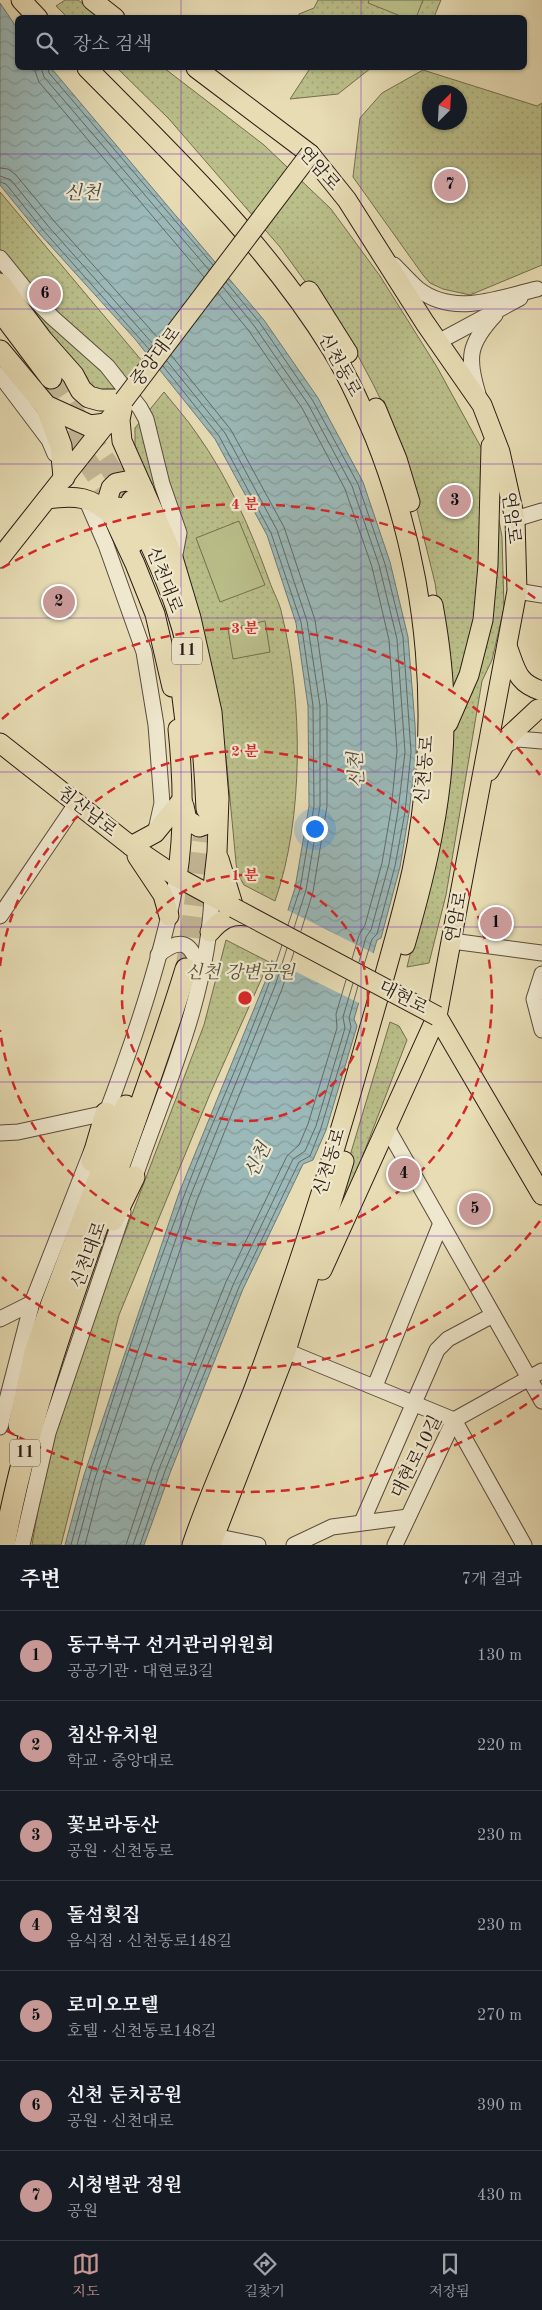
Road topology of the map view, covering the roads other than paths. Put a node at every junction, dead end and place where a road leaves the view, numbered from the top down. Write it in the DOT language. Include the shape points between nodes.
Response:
graph roads {
  1 [pos="20,0"];
  2 [pos="36,0"];
  3 [pos="92,0"];
  4 [pos="106,0"];
  5 [pos="35,15"];
  6 [pos="50,15"];
  7 [pos="111,15"];
  8 [pos="126,15"];
  9 [pos="89,70"];
  10 [pos="104,70"];
  11 [pos="190,70"];
  12 [pos="199,70"];
  13 [pos="244,103"];
  14 [pos="310,154"];
  15 [pos="381,252"];
  16 [pos="0,258"];
  17 [pos="0,284"];
  18 [pos="540,292"];
  19 [pos="501,308"];
  20 [pos="0,310"];
  21 [pos="0,333"];
  22 [pos="438,342"];
  23 [pos="0,350"];
  24 [pos="0,375"];
  25 [pos="73,375"];
  26 [pos="43,392"];
  27 [pos="124,400"];
  28 [pos="482,405"];
  29 [pos="106,424"];
  30 [pos="491,430"];
  31 [pos="64,476"];
  32 [pos="46,499"];
  33 [pos="86,499"];
  34 [pos="127,504"];
  35 [pos="542,511"];
  36 [pos="515,519"];
  37 [pos="0,558"];
  38 [pos="174,560"];
  39 [pos="517,591"];
  40 [pos="542,595"];
  41 [pos="507,645"];
  42 [pos="537,706"];
  43 [pos="492,721"];
  44 [pos="437,724"];
  45 [pos="539,741"];
  46 [pos="0,743"];
  47 [pos="502,747"];
  48 [pos="481,785"];
  49 [pos="76,804"];
  50 [pos="200,808"];
  51 [pos="155,834"];
  52 [pos="131,846"];
  53 [pos="217,852"];
  54 [pos="177,877"];
  55 [pos="212,896"];
  56 [pos="237,913"];
  57 [pos="0,916"];
  58 [pos="169,916"];
  59 [pos="210,932"];
  60 [pos="452,941"];
  61 [pos="542,953"];
  62 [pos="180,966"];
  63 [pos="542,974"];
  64 [pos="437,1016"];
  65 [pos="542,1030"];
  66 [pos="106,1113"];
  67 [pos="386,1126"];
  68 [pos="0,1133"];
  69 [pos="134,1177"];
  70 [pos="542,1195"];
  71 [pos="441,1222"];
  72 [pos="52,1303"];
  73 [pos="493,1315"];
  74 [pos="0,1319"];
  75 [pos="286,1351"];
  76 [pos="52,1360"];
  77 [pos="536,1375"];
  78 [pos="375,1386"];
  79 [pos="542,1401"];
  80 [pos="415,1403"];
  81 [pos="454,1420"];
  82 [pos="0,1427"];
  83 [pos="0,1508"];
  84 [pos="408,1516"];
  85 [pos="362,1522"];
  86 [pos="213,1541"];
  87 [pos="300,1542"];
  88 [pos="4,1545"];
  89 [pos="22,1545"];
  90 [pos="192,1545"];
  91 [pos="258,1545"];
  92 [pos="395,1545"];
  93 [pos="524,1545"];
  1 -- 5 [label="main road"];
  2 -- 6 [label="main road"];
  3 -- 7 [label="main road"];
  4 -- 8 [label="main road"];
  9 -- 44 [label="main road, 신천동로" via="206,188 272,264 303,304 360,402 402,516 424,627"];
  10 -- 44 [label="main road, 신천동로" via="277,251 312,295 357,370 397,459 420,539 443,681"];
  11 -- 13 [label="main road, 연암로"];
  12 -- 13 [label="main road, 연암로"];
  13 -- 14 [label="main road, 연암로"];
  14 -- 15 [label="main road, 연암로" via="347,200"];
  14 -- 27 [label="main road, 중앙대로, bridge"];
  15 -- 18 [label="street" via="419,290 447,304 472,304"];
  15 -- 22 [label="main road, 연암로"];
  16 -- 38 [label="street" via="52,318 107,366 140,408 179,533"];
  17 -- 25 [label="highway"];
  18 -- 19 [label="street"];
  19 -- 22 [label="street"];
  19 -- 28 [label="street" via="478,336 471,356 471,371"];
  20 -- 26 [label="highway"];
  21 -- 26 [label="highway"];
  22 -- 28 [label="main road, 연암로"];
  23 -- 26 [label="highway"];
  24 -- 31 [label="street" via="49,440"];
  25 -- 26 [label="highway" via="70,396 61,403 56,405"];
  25 -- 27 [label="highway" via="89,397"];
  26 -- 29 [label="highway" via="90,426"];
  26 -- 31 [label="highway" via="59,437"];
  27 -- 29 [label="main road, 중앙대로"];
  27 -- 34 [label="main road" via="120,420"];
  28 -- 30 [label="main road, 연암로"];
  29 -- 31 [label="main road, 중앙대로"];
  30 -- 36 [label="main road, 연암로" via="500,452"];
  30 -- 44 [label="main road" via="488,565 483,620 469,675 448,722"];
  31 -- 32 [label="main road, 중앙대로"];
  32 -- 33 [label="main road"];
  32 -- 37 [label="main road, 중앙대로"];
  33 -- 34 [label="main road" via="100,504"];
  33 -- 51 [label="street" via="144,652 156,725 162,803"];
  34 -- 38 [label="main road" via="159,521"];
  34 -- 50 [label="highway, 신천대로 / 11" via="162,609 182,689"];
  35 -- 36 [label="street"];
  36 -- 39 [label="main road, 연암로"];
  38 -- 50 [label="main road" via="212,712 219,798"];
  39 -- 40 [label="street"];
  39 -- 41 [label="main road, 연암로"];
  41 -- 42 [label="main road" via="517,674 528,686"];
  41 -- 43 [label="main road, 연암로"];
  42 -- 43 [label="main road" via="507,722"];
  42 -- 45 [label="street" via="530,734"];
  42 -- 47 [label="main road"];
  43 -- 48 [label="main road, 연암로"];
  44 -- 75 [label="main road, 신천동로" via="438,790 425,872 345,1158"];
  44 -- 90 [label="main road, 신천동로" via="412,871 354,1083 300,1258 256,1383"];
  45 -- 47 [label="street" via="518,739"];
  46 -- 49 [label="main road, 침산남로"];
  47 -- 48 [label="main road"];
  48 -- 60 [label="main road, 연암로"];
  49 -- 52 [label="main road, 침산남로"];
  49 -- 57 [label="street"];
  50 -- 51 [label="main road"];
  50 -- 53 [label="main road"];
  50 -- 54 [label="main road" via="182,836"];
  51 -- 52 [label="main road"];
  52 -- 54 [label="main road, 침산남로"];
  52 -- 58 [label="main road" via="163,895"];
  53 -- 55 [label="main road"];
  53 -- 56 [label="main road"];
  54 -- 55 [label="main road, 침산남로"];
  54 -- 58 [label="street"];
  55 -- 56 [label="main road, 대현로"];
  55 -- 59 [label="street"];
  56 -- 59 [label="main road" via="218,923"];
  56 -- 64 [label="main road, 대현로, bridge"];
  58 -- 62 [label="street"];
  59 -- 62 [label="street"];
  60 -- 61 [label="street"];
  60 -- 64 [label="main road, 연암로"];
  62 -- 66 [label="street" via="125,1061"];
  62 -- 69 [label="street" via="180,1057"];
  62 -- 72 [label="highway, 신천대로" via="163,1045"];
  63 -- 65 [label="street" via="534,999"];
  64 -- 67 [label="main road, 연암로"];
  64 -- 70 [label="main road, 대현로"];
  66 -- 68 [label="street"];
  66 -- 72 [label="highway"];
  67 -- 71 [label="street"];
  67 -- 75 [label="main road, 연암로"];
  69 -- 72 [label="highway"];
  69 -- 76 [label="street"];
  71 -- 73 [label="street"];
  71 -- 78 [label="street"];
  72 -- 74 [label="street"];
  72 -- 76 [label="highway, 신천대로"];
  72 -- 82 [label="street" via="12,1384"];
  73 -- 77 [label="street"];
  73 -- 80 [label="street" via="442,1343"];
  75 -- 78 [label="street"];
  75 -- 86 [label="main road, 신천동로"];
  76 -- 83 [label="highway, 신천대로 / 11"];
  76 -- 88 [label="highway, 신천대로 / 11" via="30,1433"];
  76 -- 89 [label="street" via="48,1433"];
  77 -- 79 [label="street"];
  77 -- 81 [label="street, 대현로10길"];
  78 -- 80 [label="street"];
  80 -- 81 [label="street"];
  80 -- 85 [label="street"];
  81 -- 84 [label="street, 대현로10길"];
  81 -- 93 [label="street"];
  84 -- 85 [label="street"];
  84 -- 92 [label="street, 대현로10길"];
  85 -- 87 [label="street" via="332,1527"];
  86 -- 91 [label="street, 신천동로"];
}
